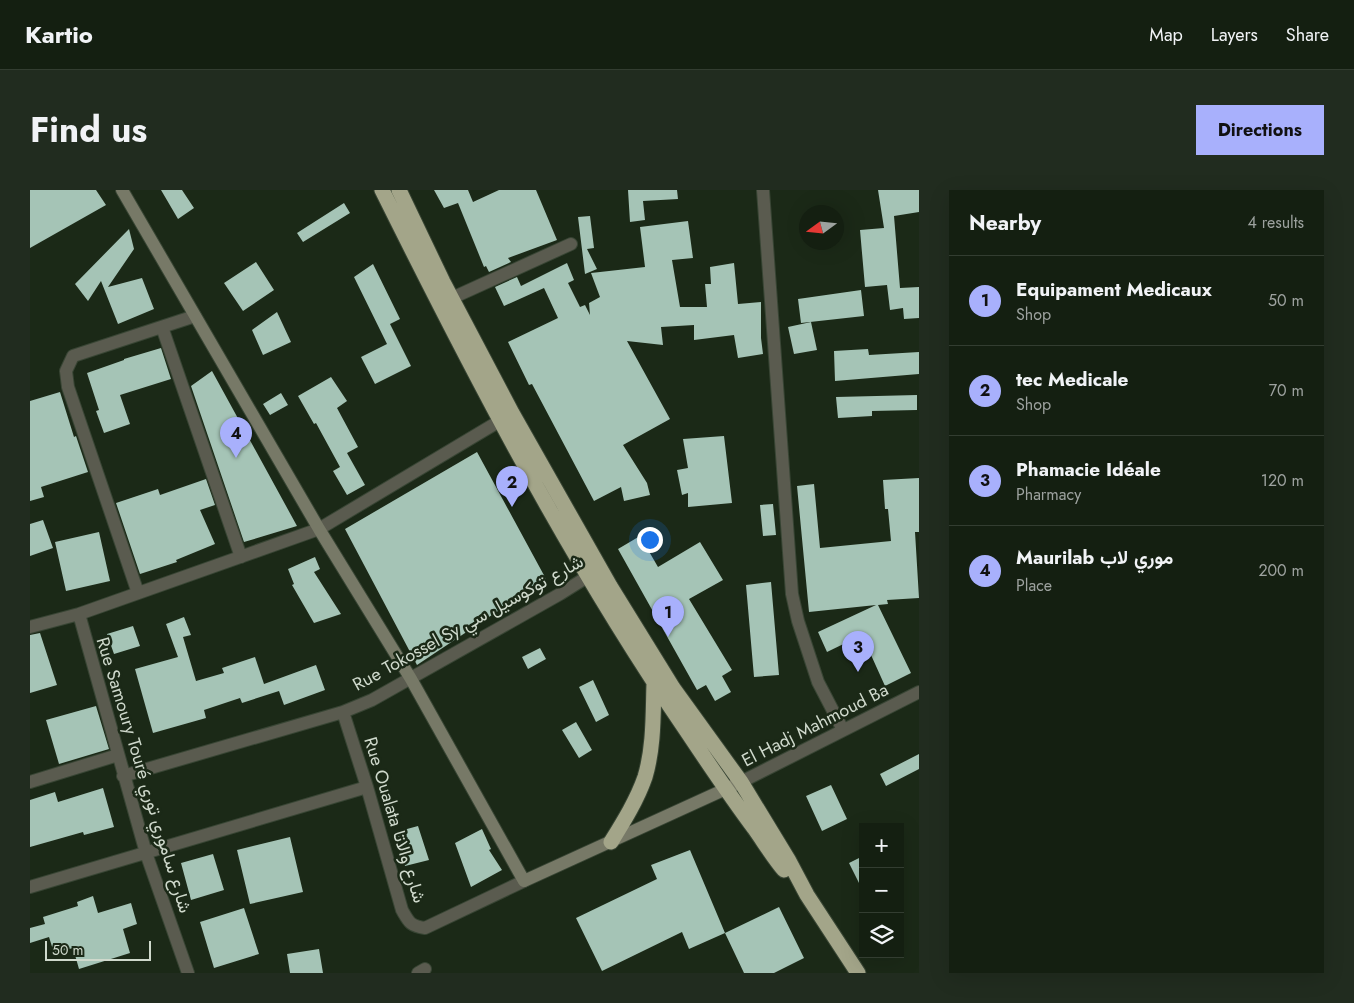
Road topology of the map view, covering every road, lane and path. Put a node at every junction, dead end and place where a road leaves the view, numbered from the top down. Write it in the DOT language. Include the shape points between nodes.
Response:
graph roads {
  1 [pos="122,190"];
  2 [pos="382,190"];
  3 [pos="399,190"];
  4 [pos="763,190"];
  5 [pos="571,244"];
  6 [pos="452,298"];
  7 [pos="195,316"];
  8 [pos="162,327"];
  9 [pos="506,417"];
  10 [pos="319,529"];
  11 [pos="242,557"];
  12 [pos="595,573"];
  13 [pos="138,594"];
  14 [pos="79,614"];
  15 [pos="31,624"];
  16 [pos="411,679"];
  17 [pos="660,680"];
  18 [pos="919,692"];
  19 [pos="343,712"];
  20 [pos="843,730"];
  21 [pos="118,755"];
  22 [pos="123,776"];
  23 [pos="30,782"];
  24 [pos="741,782"];
  25 [pos="367,787"];
  26 [pos="726,790"];
  27 [pos="610,842"];
  28 [pos="146,853"];
  29 [pos="524,881"];
  30 [pos="30,887"];
  31 [pos="807,895"];
  32 [pos="188,973"];
  33 [pos="858,973"];
  1 -- 7 [label="street"];
  2 -- 9 [label="highway" via="449,324"];
  3 -- 6 [label="highway"];
  4 -- 20 [label="street" via="792,594 811,664"];
  5 -- 6 [label="street"];
  6 -- 9 [label="highway"];
  7 -- 8 [label="street"];
  7 -- 10 [label="street"];
  8 -- 11 [label="street"];
  8 -- 13 [label="street" via="73,356 66,371 68,387"];
  9 -- 10 [label="street"];
  9 -- 12 [label="highway"];
  10 -- 11 [label="street"];
  10 -- 16 [label="street"];
  11 -- 13 [label="street"];
  12 -- 16 [label="street, Rue Tokossel Sy شارع توكوسيل سي"];
  12 -- 17 [label="highway"];
  13 -- 14 [label="street"];
  14 -- 15 [label="street"];
  14 -- 21 [label="street, Rue Samoury Touré شارع ساموري توري"];
  16 -- 19 [label="street, Rue Tokossel Sy شارع توكوسيل سي"];
  16 -- 29 [label="street"];
  17 -- 24 [label="highway"];
  17 -- 26 [label="highway"];
  17 -- 27 [label="highway" via="645,776 631,810"];
  18 -- 20 [label="street, El Hadj Mahmoud Ba"];
  19 -- 22 [label="street, Rue Tokossel Sy شارع توكوسيل سي"];
  19 -- 25 [label="street, Rue Oualata شارع والاتا"];
  20 -- 24 [label="street, El Hadj Mahmoud Ba"];
  21 -- 22 [label="street, Rue Samoury Touré شارع ساموري توري"];
  21 -- 23 [label="street"];
  22 -- 28 [label="street, Rue Samoury Touré شارع ساموري توري"];
  24 -- 26 [label="street, El Hadj Mahmoud Ba"];
  24 -- 31 [label="highway"];
  25 -- 28 [label="street"];
  25 -- 29 [label="street, Rue Oualata شارع والاتا" via="402,910 409,922 425,928"];
  26 -- 27 [label="street, El Hadj Mahmoud Ba"];
  26 -- 31 [label="highway" via="781,866"];
  27 -- 29 [label="street, El Hadj Mahmoud Ba"];
  28 -- 30 [label="street"];
  28 -- 32 [label="street, Rue Samoury Touré شارع ساموري توري"];
  31 -- 33 [label="highway"];
}
